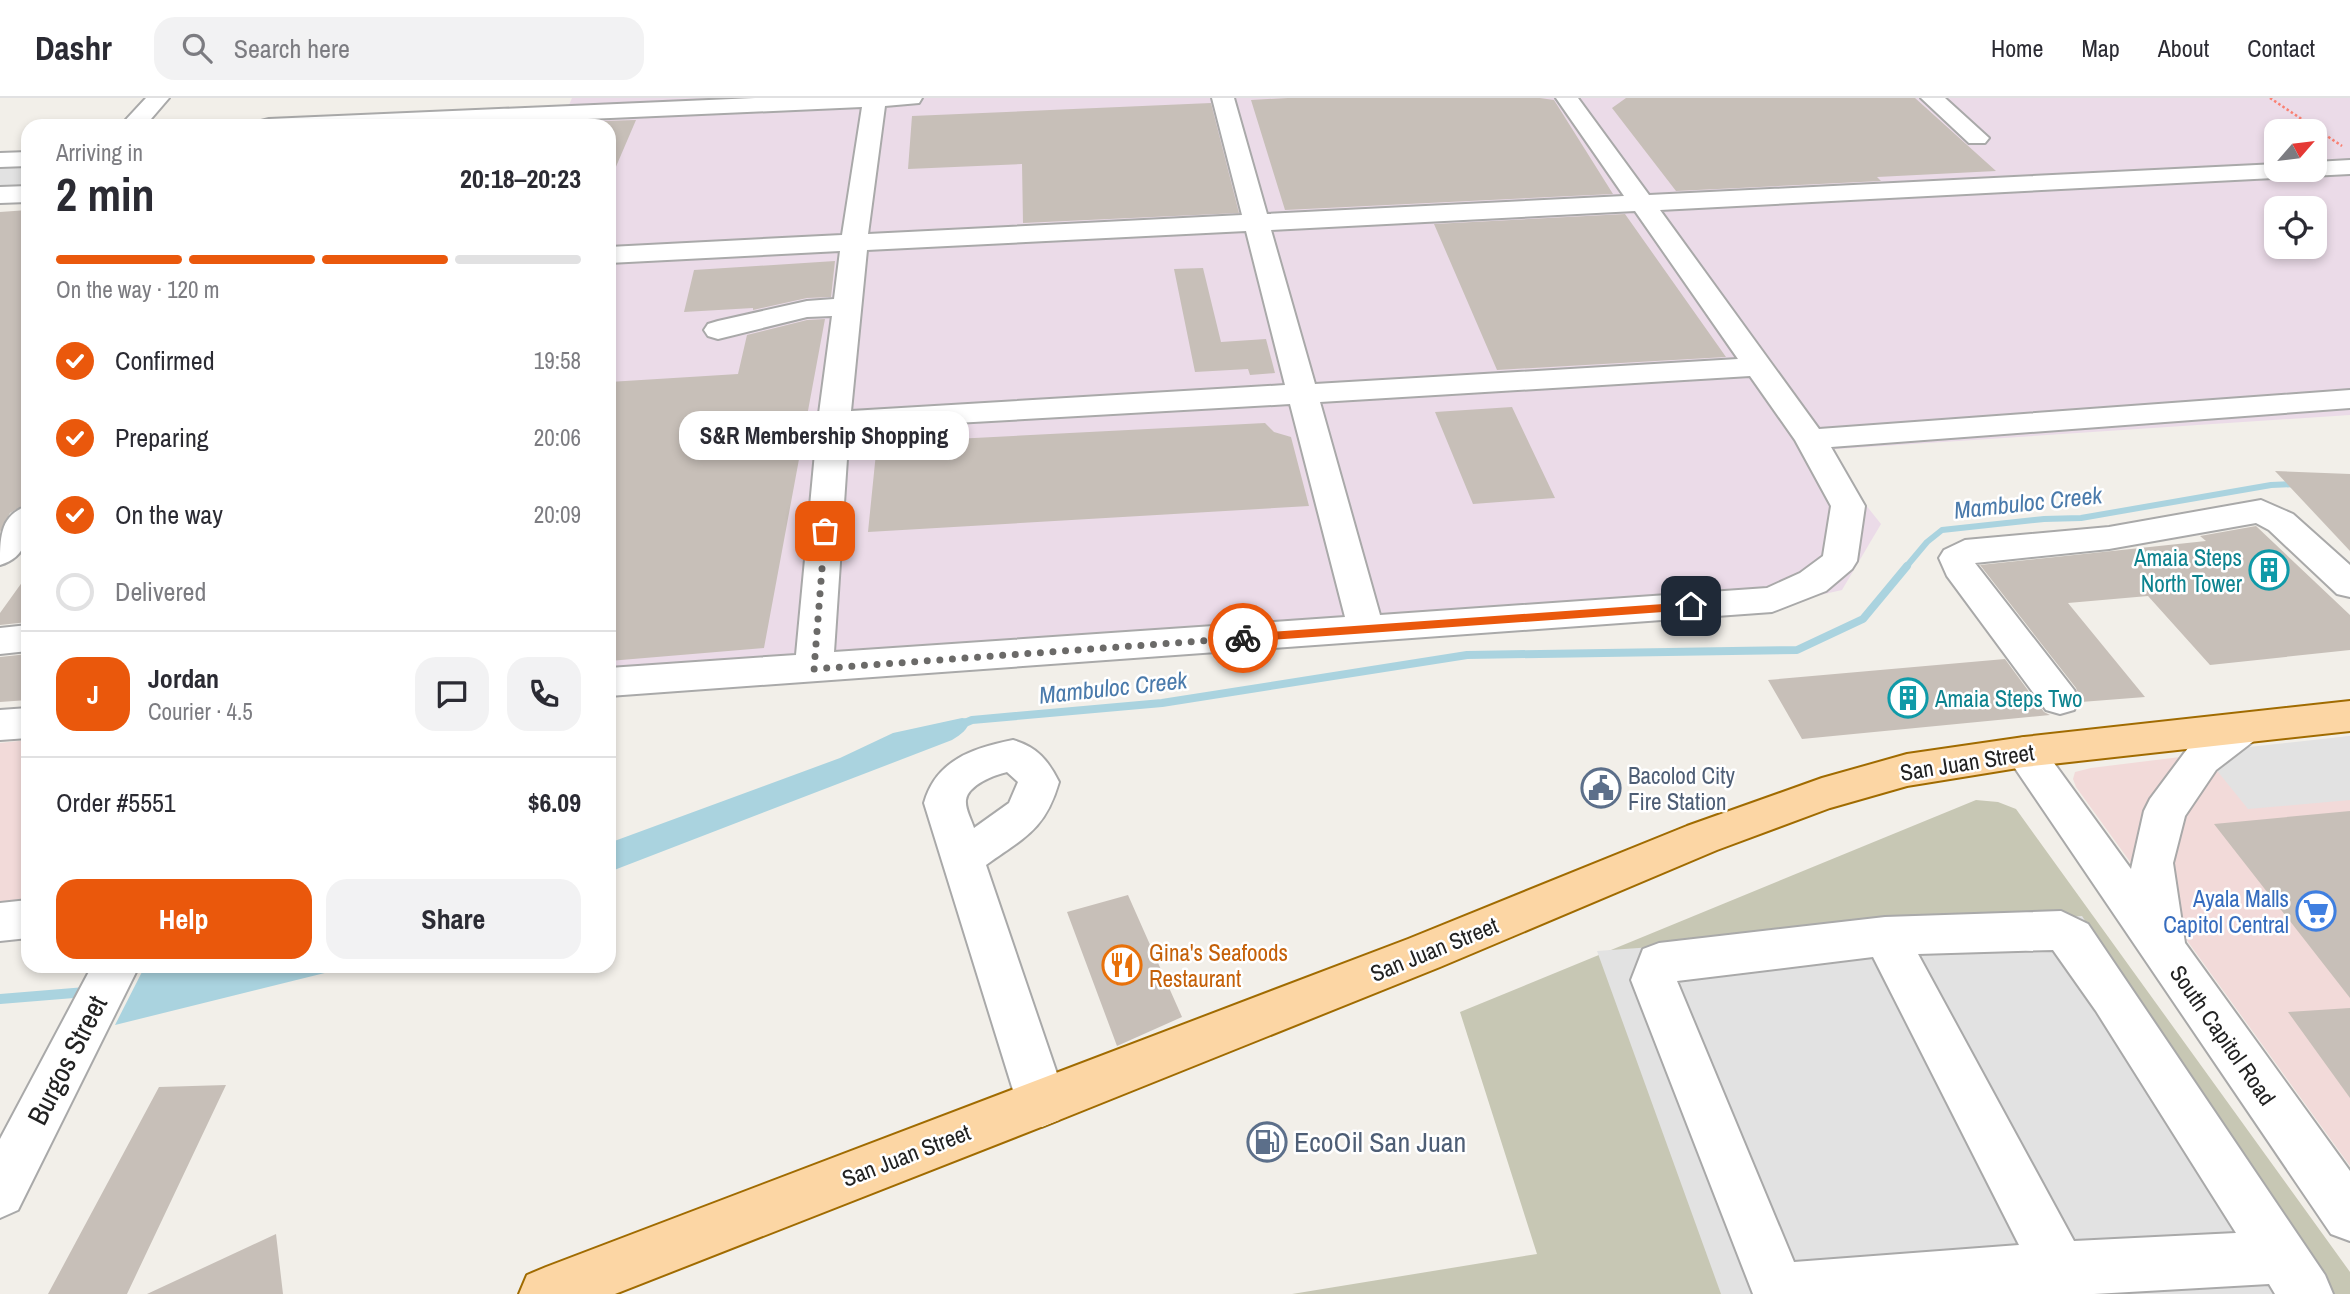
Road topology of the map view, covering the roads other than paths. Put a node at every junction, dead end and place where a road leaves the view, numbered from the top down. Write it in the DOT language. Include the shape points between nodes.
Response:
graph roads {
  1 [pos="158,98"];
  2 [pos="911,98"];
  3 [pos="1223,98"];
  4 [pos="1567,98"];
  5 [pos="1932,98"];
  6 [pos="874,100"];
  7 [pos="742,102"];
  8 [pos="542,113"];
  9 [pos="138,119"];
  10 [pos="428,119"];
  11 [pos="21,137"];
  12 [pos="0,138"];
  13 [pos="1977,138"];
  14 [pos="21,159"];
  15 [pos="0,160"];
  16 [pos="2350,167"];
  17 [pos="2328,168"];
  18 [pos="2264,172"];
  19 [pos="21,176"];
  20 [pos="0,177"];
  21 [pos="21,194"];
  22 [pos="0,195"];
  23 [pos="1641,203"];
  24 [pos="1256,223"];
  25 [pos="854,243"];
  26 [pos="616,255"];
  27 [pos="847,306"];
  28 [pos="718,330"];
  29 [pos="1759,367"];
  30 [pos="1303,394"];
  31 [pos="2350,399"];
  32 [pos="834,421"];
  33 [pos="1810,439"];
  34 [pos="21,526"];
  35 [pos="0,553"];
  36 [pos="2350,585"];
  37 [pos="1366,629"];
  38 [pos="21,638"];
  39 [pos="0,640"];
  40 [pos="814,669"];
  41 [pos="616,682"];
  42 [pos="2060,700"];
  43 [pos="2350,716"];
  44 [pos="21,724"];
  45 [pos="0,725"];
  46 [pos="2241,729"];
  47 [pos="2024,752"];
  48 [pos="963,858"];
  49 [pos="21,920"];
  50 [pos="0,922"];
  51 [pos="1885,936"];
  52 [pos="2163,949"];
  53 [pos="112,973"];
  54 [pos="1042,1103"];
  55 [pos="0,1192"];
  56 [pos="2342,1198"];
  57 [pos="2294,1276"];
  58 [pos="2066,1281"];
  59 [pos="1994,1284"];
  60 [pos="1779,1292"];
  61 [pos="546,1294"];
  1 -- 9 [label="street"];
  2 -- 6 [label="street"];
  3 -- 24 [label="street"];
  4 -- 23 [label="street"];
  5 -- 13 [label="street"];
  6 -- 7 [label="street"];
  6 -- 25 [label="street"];
  7 -- 8 [label="street" via="663,119"];
  8 -- 10 [label="street"];
  11 -- 12 [label="street"];
  14 -- 15 [label="street"];
  16 -- 17 [label="street"];
  18 -- 23 [label="street"];
  19 -- 20 [label="street"];
  21 -- 22 [label="street"];
  23 -- 24 [label="street"];
  23 -- 29 [label="street"];
  24 -- 25 [label="street"];
  24 -- 30 [label="street"];
  25 -- 26 [label="street"];
  25 -- 27 [label="street"];
  27 -- 28 [label="street" via="807,309"];
  27 -- 32 [label="street"];
  29 -- 30 [label="street"];
  29 -- 33 [label="street"];
  30 -- 32 [label="street"];
  30 -- 37 [label="street"];
  31 -- 33 [label="street"];
  32 -- 40 [label="street"];
  33 -- 37 [label="street" via="1848,506 1840,561 1813,582 1772,600"];
  34 -- 35 [label="street"];
  36 -- 42 [label="street" via="2281,522 2261,511 2109,538 1965,552 1956,558"];
  37 -- 40 [label="street"];
  38 -- 39 [label="street"];
  40 -- 41 [label="street"];
  43 -- 46 [label="main road, San Juan Street"];
  44 -- 45 [label="street"];
  46 -- 47 [label="main road, San Juan Street"];
  46 -- 52 [label="street" via="2202,759 2165,811 2152,863"];
  47 -- 52 [label="street, South Capitol Road"];
  47 -- 54 [label="main road, San Juan Street" via="1907,770 1822,794"];
  48 -- 54 [label="street"];
  49 -- 50 [label="street"];
  51 -- 57 [label="street" via="2061,930 2071,938"];
  51 -- 58 [label="street"];
  51 -- 60 [label="street" via="1659,963 1654,980"];
  52 -- 56 [label="street, South Capitol Road"];
  53 -- 55 [label="street, Burgos Street"];
  54 -- 61 [label="main road, San Juan Street"];
  57 -- 58 [label="street"];
  58 -- 59 [label="street"];
  59 -- 60 [label="street"];
}
